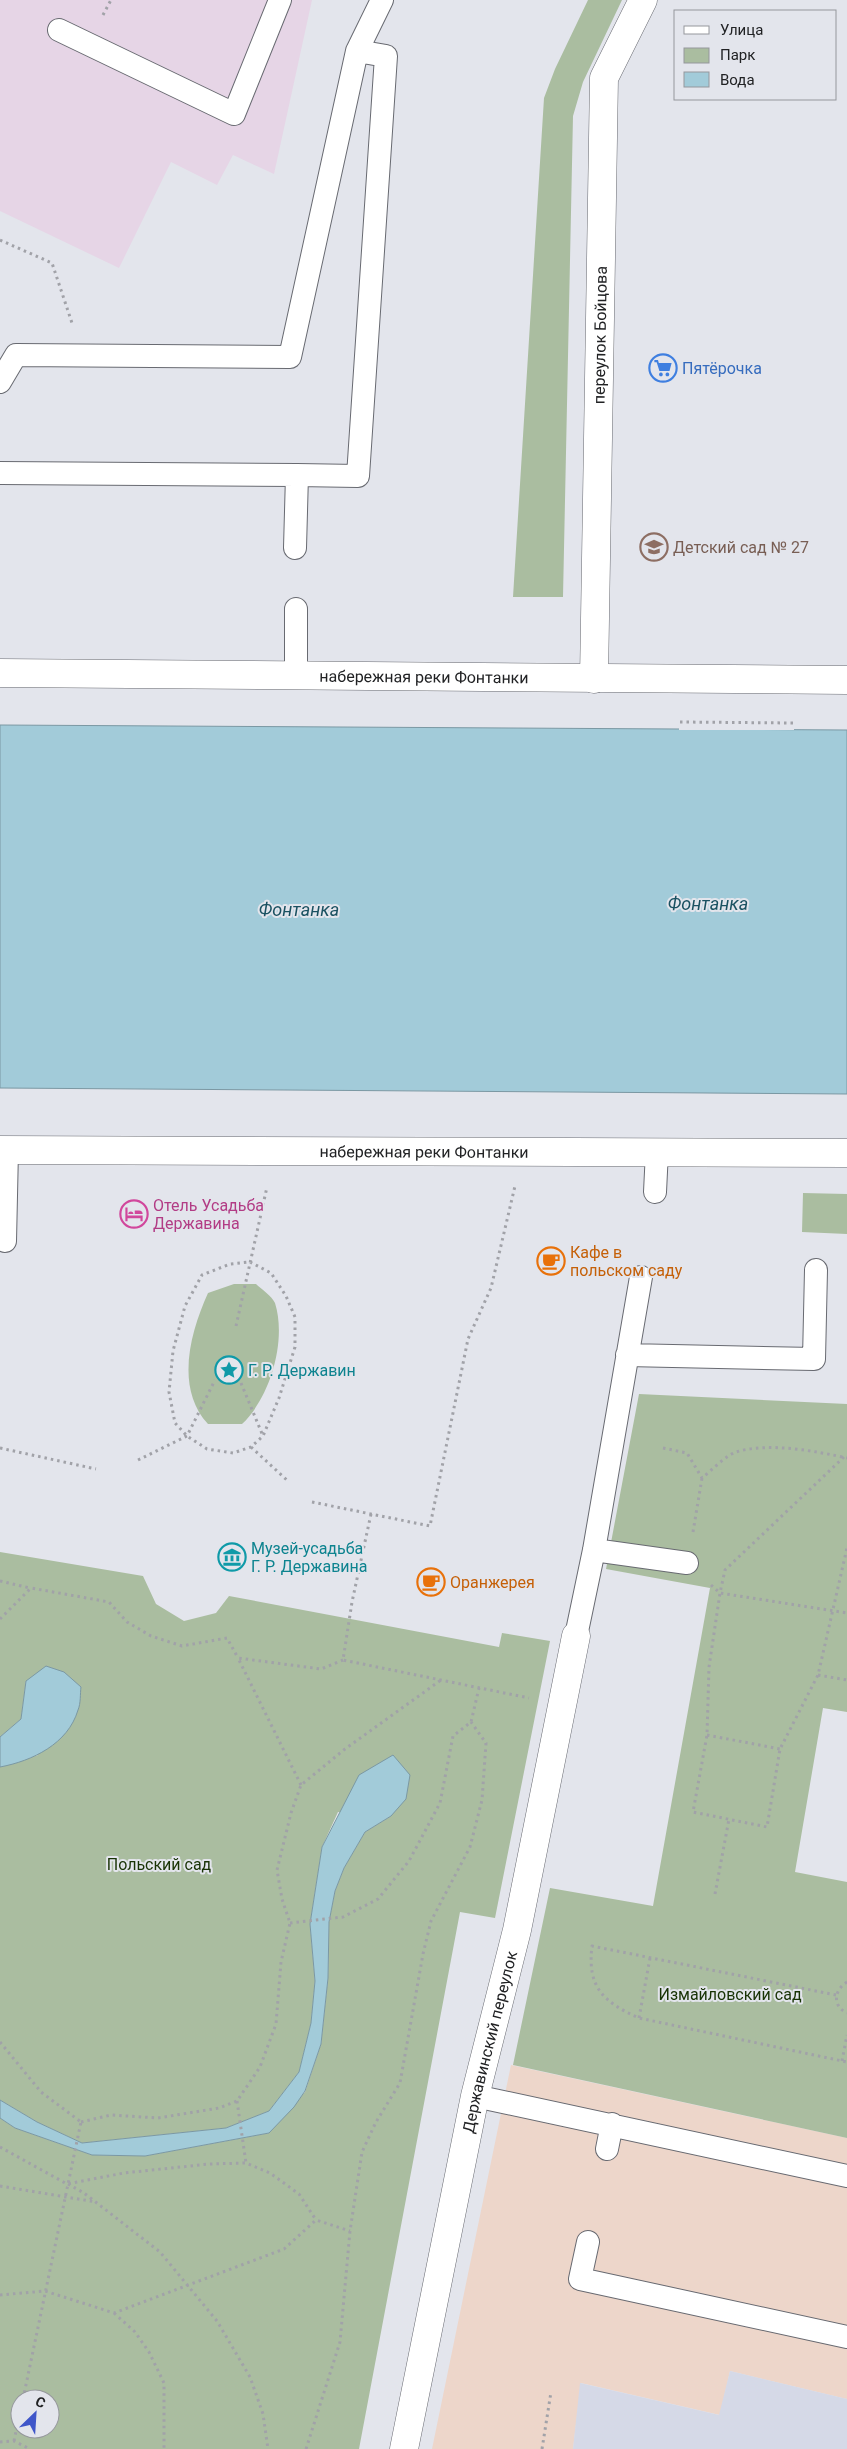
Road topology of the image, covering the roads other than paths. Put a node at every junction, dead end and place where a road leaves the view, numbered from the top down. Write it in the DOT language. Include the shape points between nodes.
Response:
graph roads {
  1 [pos="280,0"];
  2 [pos="382,0"];
  3 [pos="643,0"];
  4 [pos="58,30"];
  5 [pos="357,52"];
  6 [pos="0,382"];
  7 [pos="0,473"];
  8 [pos="297,475"];
  9 [pos="295,548"];
  10 [pos="296,609"];
  11 [pos="0,673"];
  12 [pos="296,676"];
  13 [pos="594,679"];
  14 [pos="847,680"];
  15 [pos="4,1150"];
  16 [pos="657,1151"];
  17 [pos="847,1153"];
  18 [pos="655,1192"];
  19 [pos="6,1241"];
  20 [pos="816,1270"];
  21 [pos="641,1276"];
  22 [pos="627,1355"];
  23 [pos="594,1550"];
  24 [pos="687,1563"];
  25 [pos="576,1636"];
  26 [pos="475,2096"];
  27 [pos="612,2124"];
  28 [pos="607,2149"];
  29 [pos="847,2176"];
  30 [pos="588,2242"];
  31 [pos="847,2337"];
  32 [pos="404,2449"];
  1 -- 4 [label="lane" via="234,114"];
  2 -- 5 [label="lane"];
  3 -- 13 [label="street, переулок Бойцова" via="604,78"];
  5 -- 6 [label="lane" via="290,357 16,355"];
  5 -- 8 [label="lane" via="386,56 358,476"];
  7 -- 8 [label="lane"];
  8 -- 9 [label="lane"];
  10 -- 12 [label="lane"];
  11 -- 12 [label="street, набережная реки Фонтанки"];
  12 -- 13 [label="street, набережная реки Фонтанки"];
  13 -- 14 [label="street, набережная реки Фонтанки"];
  15 -- 16 [label="street, набережная реки Фонтанки"];
  15 -- 19 [label="lane"];
  16 -- 17 [label="street, набережная реки Фонтанки"];
  16 -- 18 [label="lane"];
  20 -- 22 [label="lane" via="814,1359"];
  21 -- 22 [label="lane"];
  22 -- 23 [label="lane"];
  23 -- 24 [label="lane"];
  23 -- 25 [label="lane"];
  25 -- 26 [label="street, Державинский переулок" via="517,1930"];
  26 -- 27 [label="lane"];
  26 -- 32 [label="street, Державинский переулок"];
  27 -- 28 [label="lane"];
  27 -- 29 [label="lane"];
  30 -- 31 [label="lane" via="580,2279"];
}
